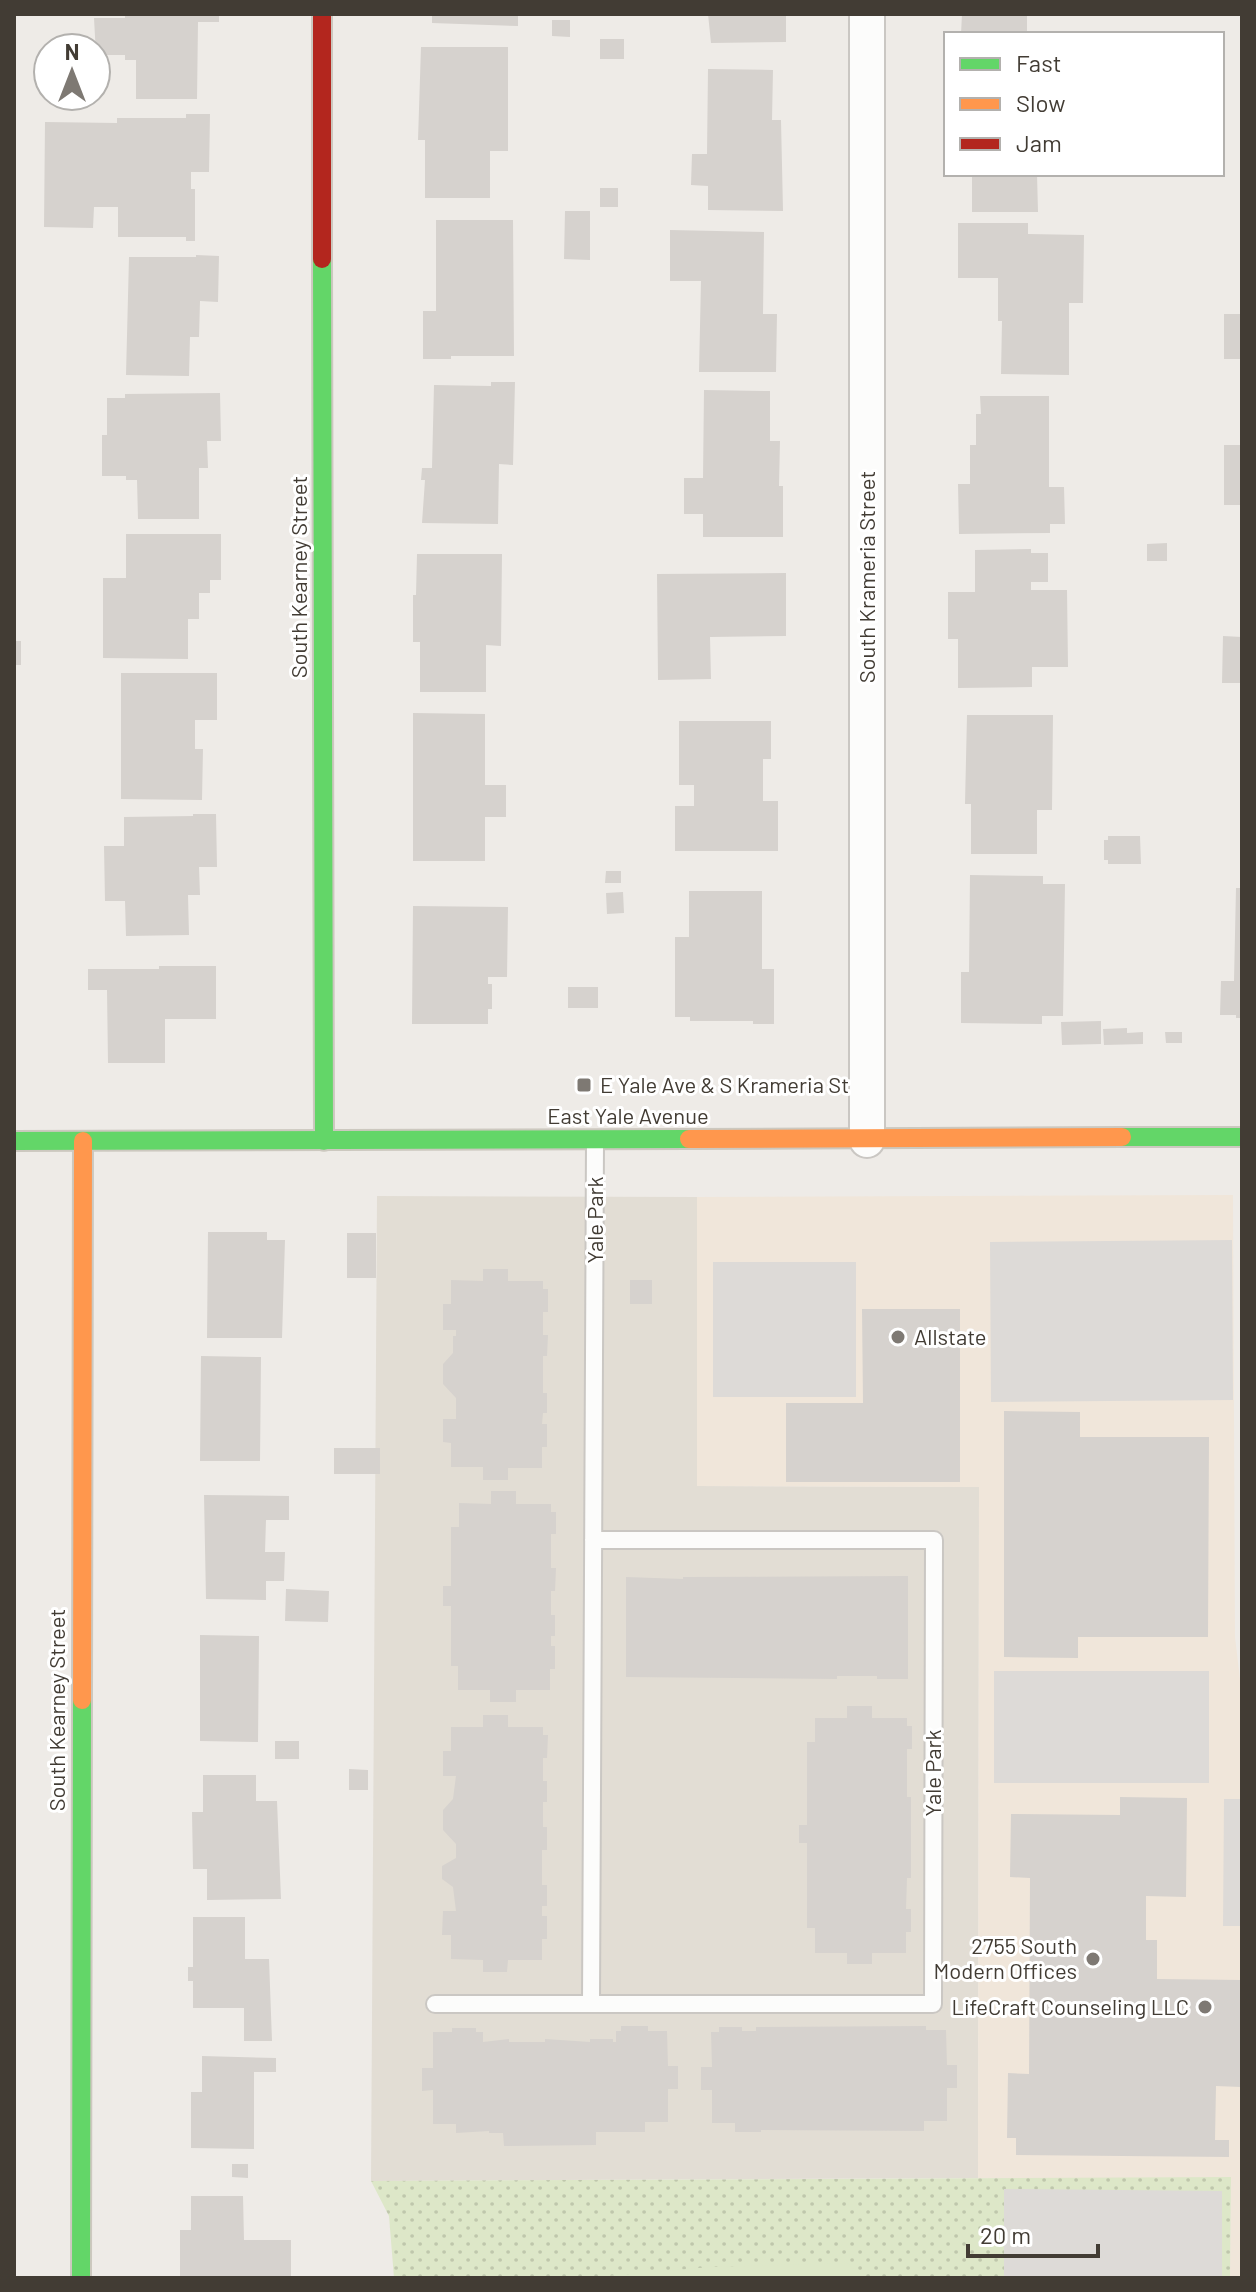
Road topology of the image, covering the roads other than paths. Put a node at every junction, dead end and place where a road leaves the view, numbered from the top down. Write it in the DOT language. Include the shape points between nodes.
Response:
graph roads {
  1 [pos="322,14"];
  2 [pos="867,14"];
  3 [pos="1242,1137"];
  4 [pos="595,1140"];
  5 [pos="867,1140"];
  6 [pos="14,1141"];
  7 [pos="83,1141"];
  8 [pos="324,1141"];
  9 [pos="593,1540"];
  10 [pos="435,2004"];
  11 [pos="591,2004"];
  12 [pos="81,2278"];
  1 -- 8 [label="street, South Kearney Street"];
  2 -- 5 [label="street, South Krameria Street"];
  3 -- 5 [label="street, East Yale Avenue"];
  4 -- 5 [label="street, East Yale Avenue"];
  4 -- 8 [label="street, East Yale Avenue"];
  4 -- 9 [label="lane, Yale Park"];
  6 -- 7 [label="street, East Yale Avenue"];
  7 -- 8 [label="street, East Yale Avenue"];
  7 -- 12 [label="street, South Kearney Street"];
  9 -- 11 [label="lane, Yale Park"];
  9 -- 11 [label="lane, Yale Park" via="934,1540 933,2004"];
  10 -- 11 [label="lane, Yale Park"];
}
